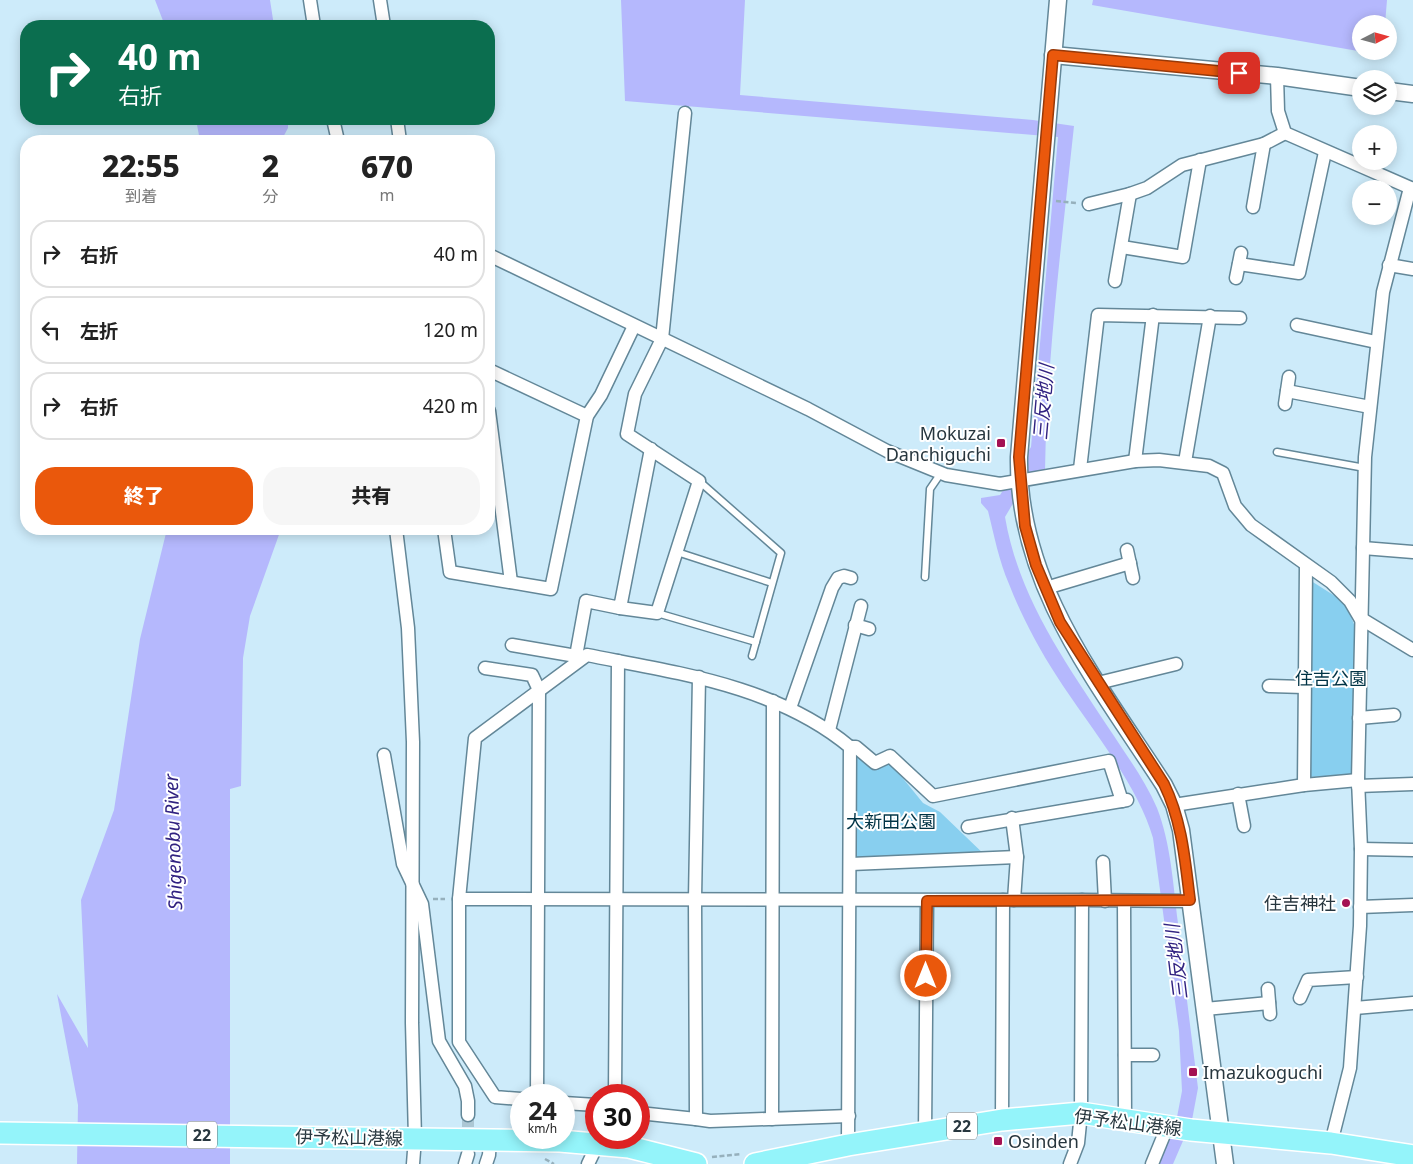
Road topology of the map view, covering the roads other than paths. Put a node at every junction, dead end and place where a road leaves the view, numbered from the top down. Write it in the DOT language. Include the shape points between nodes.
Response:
graph roads {
  1 [pos="310,0"];
  2 [pos="380,0"];
  3 [pos="1058,0"];
  4 [pos="313,20"];
  5 [pos="383,20"];
  6 [pos="1053,55"];
  7 [pos="1277,76"];
  8 [pos="1352,87"];
  9 [pos="1397,92"];
  10 [pos="1413,94"];
  11 [pos="685,114"];
  12 [pos="1285,133"];
  13 [pos="1264,144"];
  14 [pos="1325,152"];
  15 [pos="1200,160"];
  16 [pos="1411,189"];
  17 [pos="1130,194"];
  18 [pos="1089,204"];
  19 [pos="1253,208"];
  20 [pos="1122,247"];
  21 [pos="495,258"];
  22 [pos="1389,265"];
  23 [pos="1413,269"];
  24 [pos="1236,278"];
  25 [pos="1115,281"];
  26 [pos="1153,314"];
  27 [pos="1210,316"];
  28 [pos="1240,318"];
  29 [pos="1298,324"];
  30 [pos="634,326"];
  31 [pos="662,340"];
  32 [pos="1376,342"];
  33 [pos="495,373"];
  34 [pos="1289,377"];
  35 [pos="1370,407"];
  36 [pos="587,416"];
  37 [pos="651,449"];
  38 [pos="1277,452"];
  39 [pos="495,458"];
  40 [pos="1135,461"];
  41 [pos="1185,462"];
  42 [pos="1365,468"];
  43 [pos="1080,469"];
  44 [pos="941,473"];
  45 [pos="699,481"];
  46 [pos="1020,482"];
  47 [pos="397,535"];
  48 [pos="445,535"];
  49 [pos="1363,548"];
  50 [pos="677,552"];
  51 [pos="1413,552"];
  52 [pos="1306,566"];
  53 [pos="925,577"];
  54 [pos="851,578"];
  55 [pos="1133,578"];
  56 [pos="511,582"];
  57 [pos="772,583"];
  58 [pos="1046,588"];
  59 [pos="861,606"];
  60 [pos="620,608"];
  61 [pos="657,613"];
  62 [pos="1360,618"];
  63 [pos="855,625"];
  64 [pos="869,629"];
  65 [pos="756,642"];
  66 [pos="512,645"];
  67 [pos="1413,650"];
  68 [pos="752,656"];
  69 [pos="578,659"];
  70 [pos="618,661"];
  71 [pos="1176,664"];
  72 [pos="485,668"];
  73 [pos="699,677"];
  74 [pos="1098,683"];
  75 [pos="1269,686"];
  76 [pos="1304,686"];
  77 [pos="539,690"];
  78 [pos="773,701"];
  79 [pos="790,708"];
  80 [pos="1394,716"];
  81 [pos="1359,718"];
  82 [pos="829,730"];
  83 [pos="850,747"];
  84 [pos="384,755"];
  85 [pos="1358,783"];
  86 [pos="1413,784"];
  87 [pos="1304,785"];
  88 [pos="1238,794"];
  89 [pos="1174,804"];
  90 [pos="1012,818"];
  91 [pos="1244,826"];
  92 [pos="968,827"];
  93 [pos="1361,849"];
  94 [pos="1413,850"];
  95 [pos="1018,857"];
  96 [pos="1103,862"];
  97 [pos="851,864"];
  98 [pos="412,882"];
  99 [pos="459,899"];
  100 [pos="539,899"];
  101 [pos="616,899"];
  102 [pos="696,899"];
  103 [pos="772,899"];
  104 [pos="851,899"];
  105 [pos="1008,900"];
  106 [pos="1082,900"];
  107 [pos="1105,900"];
  108 [pos="927,901"];
  109 [pos="1124,901"];
  110 [pos="1187,901"];
  111 [pos="1413,905"];
  112 [pos="1360,907"];
  113 [pos="1357,977"];
  114 [pos="1268,989"];
  115 [pos="1300,998"];
  116 [pos="1413,1003"];
  117 [pos="1354,1008"];
  118 [pos="1205,1009"];
  119 [pos="1125,1055"];
  120 [pos="1153,1055"];
  121 [pos="537,1084"];
  122 [pos="616,1084"];
  123 [pos="510,1099"];
  124 [pos="1081,1113"];
  125 [pos="650,1114"];
  126 [pos="468,1115"];
  127 [pos="849,1116"];
  128 [pos="696,1119"];
  129 [pos="772,1119"];
  130 [pos="1125,1119"];
  131 [pos="1002,1120"];
  132 [pos="1177,1127"];
  133 [pos="1221,1132"];
  134 [pos="0,1133"];
  135 [pos="925,1133"];
  136 [pos="409,1138"];
  137 [pos="490,1139"];
  138 [pos="585,1143"];
  139 [pos="1331,1143"];
  140 [pos="848,1145"];
  141 [pos="595,1149"];
  142 [pos="637,1149"];
  143 [pos="1413,1156"];
  144 [pos="413,1164"];
  145 [pos="486,1164"];
  146 [pos="588,1164"];
  147 [pos="696,1164"];
  148 [pos="754,1164"];
  149 [pos="1070,1164"];
  150 [pos="1152,1164"];
  151 [pos="1225,1164"];
  1 -- 4 [label="street"];
  2 -- 5 [label="street"];
  3 -- 6 [label="street"];
  6 -- 7 [label="street"];
  6 -- 46 [label="street" via="1024,392"];
  7 -- 8 [label="street"];
  7 -- 12 [label="street" via="1278,111"];
  9 -- 10 [label="street"];
  11 -- 31 [label="street"];
  12 -- 13 [label="street"];
  12 -- 14 [label="street"];
  13 -- 15 [label="street"];
  13 -- 19 [label="street"];
  14 -- 16 [label="street"];
  14 -- 24 [label="street" via="1299,273 1240,259"];
  15 -- 17 [label="street" via="1182,165 1147,188"];
  15 -- 20 [label="street" via="1183,257"];
  16 -- 22 [label="street"];
  17 -- 18 [label="street"];
  17 -- 20 [label="street"];
  20 -- 25 [label="street"];
  21 -- 30 [label="street"];
  22 -- 23 [label="street"];
  22 -- 32 [label="street"];
  26 -- 27 [label="street"];
  26 -- 40 [label="street"];
  26 -- 43 [label="street" via="1098,315"];
  27 -- 28 [label="street"];
  27 -- 41 [label="street"];
  29 -- 32 [label="street"];
  30 -- 31 [label="street"];
  30 -- 36 [label="street" via="601,395"];
  31 -- 37 [label="street" via="635,394 627,434"];
  31 -- 44 [label="street" via="808,409 887,451"];
  32 -- 35 [label="street"];
  33 -- 36 [label="street"];
  34 -- 35 [label="street" via="1286,398"];
  35 -- 42 [label="street"];
  36 -- 56 [label="street" via="551,589"];
  37 -- 45 [label="street"];
  37 -- 60 [label="street"];
  38 -- 42 [label="lane"];
  39 -- 56 [label="street"];
  40 -- 41 [label="street"];
  40 -- 43 [label="street"];
  41 -- 52 [label="street" via="1209,466 1223,473 1235,506 1251,525"];
  42 -- 49 [label="street"];
  43 -- 46 [label="street"];
  44 -- 46 [label="street" via="986,483"];
  44 -- 53 [label="lane" via="930,489"];
  45 -- 50 [label="street"];
  45 -- 57 [label="lane" via="781,553"];
  46 -- 58 [label="street" via="1025,526"];
  47 -- 98 [label="street" via="408,647 413,742"];
  48 -- 56 [label="street" via="450,572"];
  49 -- 51 [label="street"];
  49 -- 62 [label="street"];
  50 -- 57 [label="lane"];
  50 -- 61 [label="street"];
  52 -- 62 [label="street" via="1331,582"];
  52 -- 76 [label="street"];
  54 -- 79 [label="street" via="838,578 832,588"];
  55 -- 58 [label="street" via="1128,557"];
  57 -- 65 [label="lane"];
  58 -- 74 [label="street" via="1060,622"];
  59 -- 63 [label="street"];
  60 -- 61 [label="street"];
  60 -- 69 [label="street" via="586,601"];
  61 -- 65 [label="lane"];
  62 -- 67 [label="street"];
  62 -- 81 [label="street"];
  63 -- 64 [label="street"];
  63 -- 82 [label="street"];
  65 -- 68 [label="lane"];
  66 -- 69 [label="street"];
  69 -- 70 [label="street" via="588,655"];
  69 -- 77 [label="street"];
  70 -- 73 [label="street"];
  70 -- 101 [label="street"];
  71 -- 74 [label="street"];
  72 -- 77 [label="street" via="532,675"];
  73 -- 78 [label="street"];
  73 -- 102 [label="street"];
  74 -- 89 [label="street"];
  75 -- 76 [label="street"];
  76 -- 87 [label="street"];
  77 -- 99 [label="street" via="475,738"];
  77 -- 100 [label="street"];
  78 -- 79 [label="street"];
  78 -- 103 [label="street"];
  79 -- 82 [label="street"];
  80 -- 81 [label="street"];
  81 -- 85 [label="street"];
  82 -- 83 [label="street"];
  83 -- 90 [label="street" via="856,746 874,763 890,756 932,796 1109,761 1125,801"];
  83 -- 97 [label="street"];
  84 -- 98 [label="street" via="403,864"];
  85 -- 86 [label="street"];
  85 -- 87 [label="street"];
  85 -- 93 [label="street"];
  87 -- 88 [label="street"];
  88 -- 89 [label="street"];
  88 -- 91 [label="street"];
  89 -- 110 [label="street" via="1181,830"];
  90 -- 92 [label="street"];
  90 -- 95 [label="street"];
  93 -- 94 [label="street"];
  93 -- 112 [label="street"];
  95 -- 97 [label="street"];
  95 -- 105 [label="street"];
  96 -- 107 [label="street"];
  97 -- 104 [label="street"];
  98 -- 126 [label="street" via="420,900 439,1042 464,1086"];
  98 -- 136 [label="street"];
  99 -- 100 [label="street"];
  99 -- 123 [label="street" via="460,1042 495,1097"];
  100 -- 101 [label="street"];
  100 -- 121 [label="street"];
  101 -- 102 [label="street"];
  101 -- 122 [label="street"];
  102 -- 103 [label="street"];
  102 -- 128 [label="street"];
  103 -- 104 [label="street"];
  103 -- 129 [label="street"];
  104 -- 108 [label="street"];
  104 -- 127 [label="street"];
  105 -- 106 [label="street"];
  105 -- 108 [label="street"];
  105 -- 131 [label="street"];
  106 -- 107 [label="street"];
  106 -- 124 [label="street"];
  107 -- 109 [label="street"];
  108 -- 135 [label="street"];
  109 -- 110 [label="street"];
  109 -- 119 [label="street"];
  110 -- 118 [label="street"];
  111 -- 112 [label="street"];
  112 -- 113 [label="street"];
  113 -- 115 [label="street" via="1308,980"];
  113 -- 117 [label="street"];
  114 -- 118 [label="street" via="1270,1008"];
  116 -- 117 [label="street"];
  117 -- 139 [label="street" via="1350,1068"];
  118 -- 133 [label="street"];
  119 -- 120 [label="street"];
  119 -- 130 [label="street"];
  124 -- 130 [label="main road, 伊予松山港線 / 22"];
  124 -- 131 [label="main road, 伊予松山港線 / 22"];
  124 -- 149 [label="street" via="1078,1143"];
  125 -- 128 [label="street"];
  127 -- 129 [label="street"];
  127 -- 140 [label="street"];
  128 -- 129 [label="street"];
  130 -- 132 [label="main road, 伊予松山港線 / 22"];
  131 -- 135 [label="main road, 伊予松山港線 / 22"];
  132 -- 133 [label="main road, 伊予松山港線 / 22"];
  132 -- 150 [label="street"];
  133 -- 139 [label="main road, 伊予松山港線 / 22"];
  133 -- 151 [label="street"];
  134 -- 136 [label="main road, 伊予松山港線 / 22"];
  135 -- 140 [label="main road, 伊予松山港線 / 22"];
  136 -- 137 [label="main road, 伊予松山港線 / 22"];
  136 -- 144 [label="street"];
  137 -- 138 [label="main road, 伊予松山港線 / 22"];
  137 -- 145 [label="street"];
  139 -- 143 [label="main road, 伊予松山港線 / 22"];
  140 -- 148 [label="main road, 伊予松山港線 / 22"];
  141 -- 146 [label="street"];
  142 -- 147 [label="main road, 伊予松山港線 / 22"];
}
